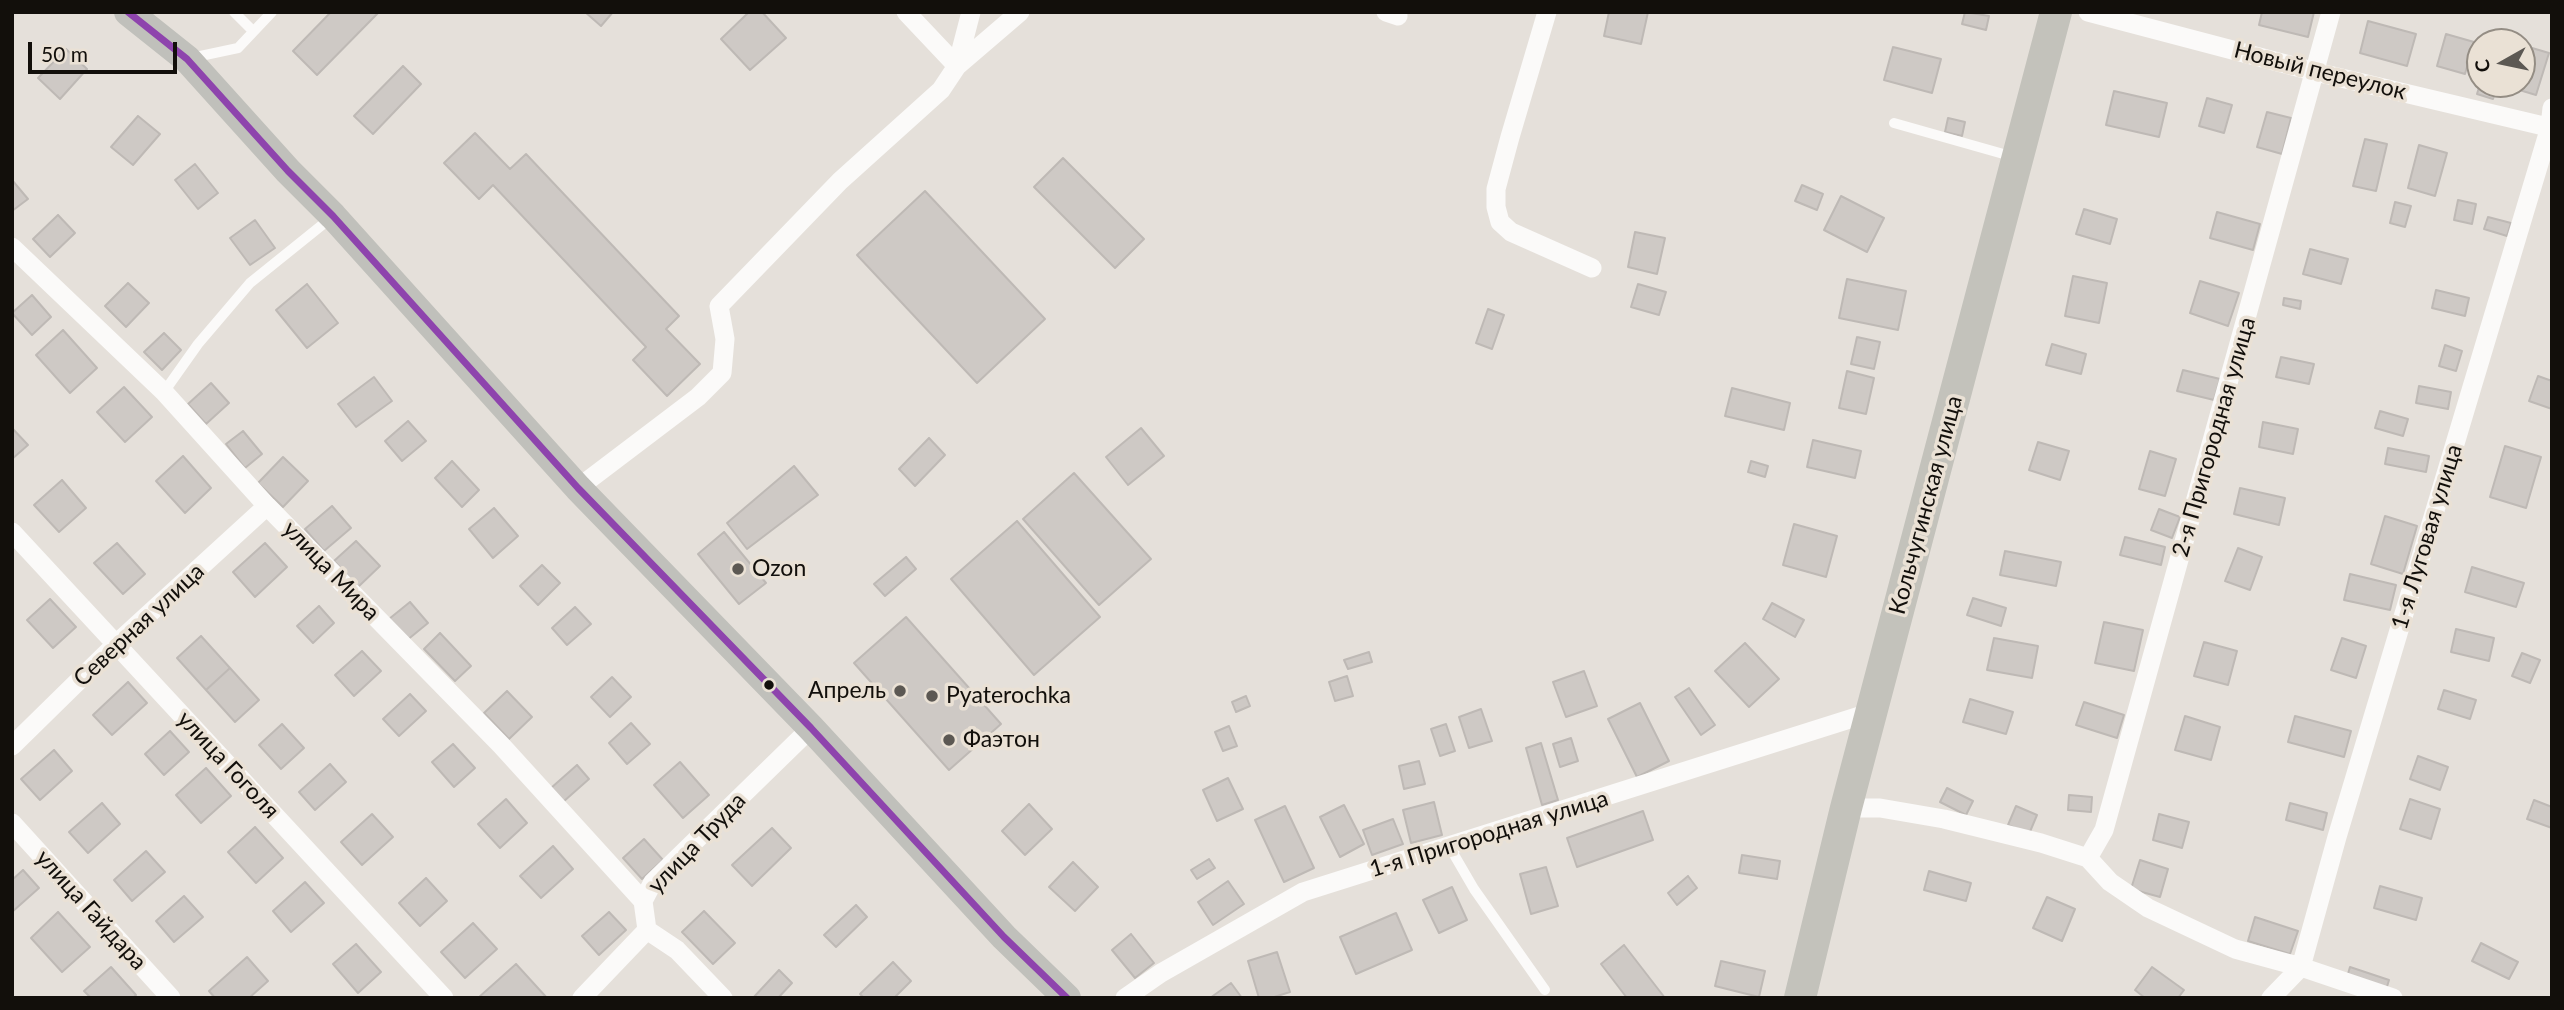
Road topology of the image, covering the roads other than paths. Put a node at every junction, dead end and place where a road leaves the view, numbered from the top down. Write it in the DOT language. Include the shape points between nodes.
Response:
graph roads {
  1 [pos="128,12"];
  2 [pos="234,12"];
  3 [pos="272,12"];
  4 [pos="906,12"];
  5 [pos="971,12"];
  6 [pos="1020,12"];
  7 [pos="1547,12"];
  8 [pos="2056,12"];
  9 [pos="2088,12"];
  10 [pos="2331,12"];
  11 [pos="253,32"];
  12 [pos="187,59"];
  13 [pos="957,66"];
  14 [pos="2316,72"];
  15 [pos="2551,121"];
  16 [pos="1894,123"];
  17 [pos="2018,158"];
  18 [pos="333,216"];
  19 [pos="12,247"];
  20 [pos="1592,268"];
  21 [pos="164,392"];
  22 [pos="578,488"];
  23 [pos="267,506"];
  24 [pos="12,532"];
  25 [pos="116,644"];
  26 [pos="1872,712"];
  27 [pos="811,728"];
  28 [pos="12,746"];
  29 [pos="1846,808"];
  30 [pos="12,823"];
  31 [pos="1449,846"];
  32 [pos="2088,858"];
  33 [pos="643,901"];
  34 [pos="647,930"];
  35 [pos="2301,967"];
  36 [pos="1545,990"];
  37 [pos="171,998"];
  38 [pos="444,998"];
  39 [pos="582,998"];
  40 [pos="723,998"];
  41 [pos="1067,998"];
  42 [pos="1125,998"];
  43 [pos="1800,998"];
  44 [pos="2271,998"];
  45 [pos="2393,998"];
  1 -- 12 [label="street"];
  2 -- 11 [label="lane"];
  3 -- 11 [label="lane"];
  4 -- 13 [label="street"];
  5 -- 13 [label="street"];
  6 -- 13 [label="street"];
  7 -- 20 [label="street" via="1506,150 1496,207 1500,222 1511,232"];
  8 -- 17 [label="main road, Кольчугинская улица"];
  9 -- 14 [label="street, Новый переулок"];
  10 -- 14 [label="street, 2-я Пригородная улица"];
  11 -- 12 [label="lane" via="238,48"];
  12 -- 18 [label="street"];
  13 -- 22 [label="street" via="941,90 840,181 719,306 725,338 722,373 698,397"];
  14 -- 15 [label="street, Новый переулок"];
  14 -- 32 [label="street, 2-я Пригородная улица" via="2104,830"];
  15 -- 35 [label="street, 1-я Луговая улица"];
  16 -- 17 [label="lane"];
  17 -- 26 [label="main road, Кольчугинская улица"];
  18 -- 21 [label="lane" via="250,283"];
  18 -- 22 [label="street"];
  19 -- 21 [label="street, улица Мира"];
  21 -- 23 [label="street, улица Мира"];
  22 -- 27 [label="street"];
  23 -- 25 [label="street, Северная улица"];
  23 -- 33 [label="street, улица Мира" via="500,745"];
  24 -- 25 [label="street, улица Гоголя"];
  25 -- 28 [label="street, Северная улица"];
  25 -- 38 [label="street, улица Гоголя"];
  26 -- 29 [label="main road, Кольчугинская улица"];
  26 -- 31 [label="street, 1-я Пригородная улица"];
  27 -- 33 [label="street, улица Труда" via="653,882"];
  27 -- 41 [label="street" via="1004,937"];
  29 -- 32 [label="street" via="1880,808 1944,819"];
  29 -- 43 [label="main road, Кольчугинская улица"];
  30 -- 37 [label="street, улица Гайдара"];
  31 -- 36 [label="lane"];
  31 -- 42 [label="street, 1-я Пригородная улица" via="1303,892"];
  32 -- 35 [label="street" via="2110,882 2148,908 2235,949"];
  33 -- 34 [label="street, улица Труда"];
  34 -- 39 [label="street"];
  34 -- 40 [label="street" via="677,950"];
  35 -- 44 [label="street"];
  35 -- 45 [label="street"];
}
